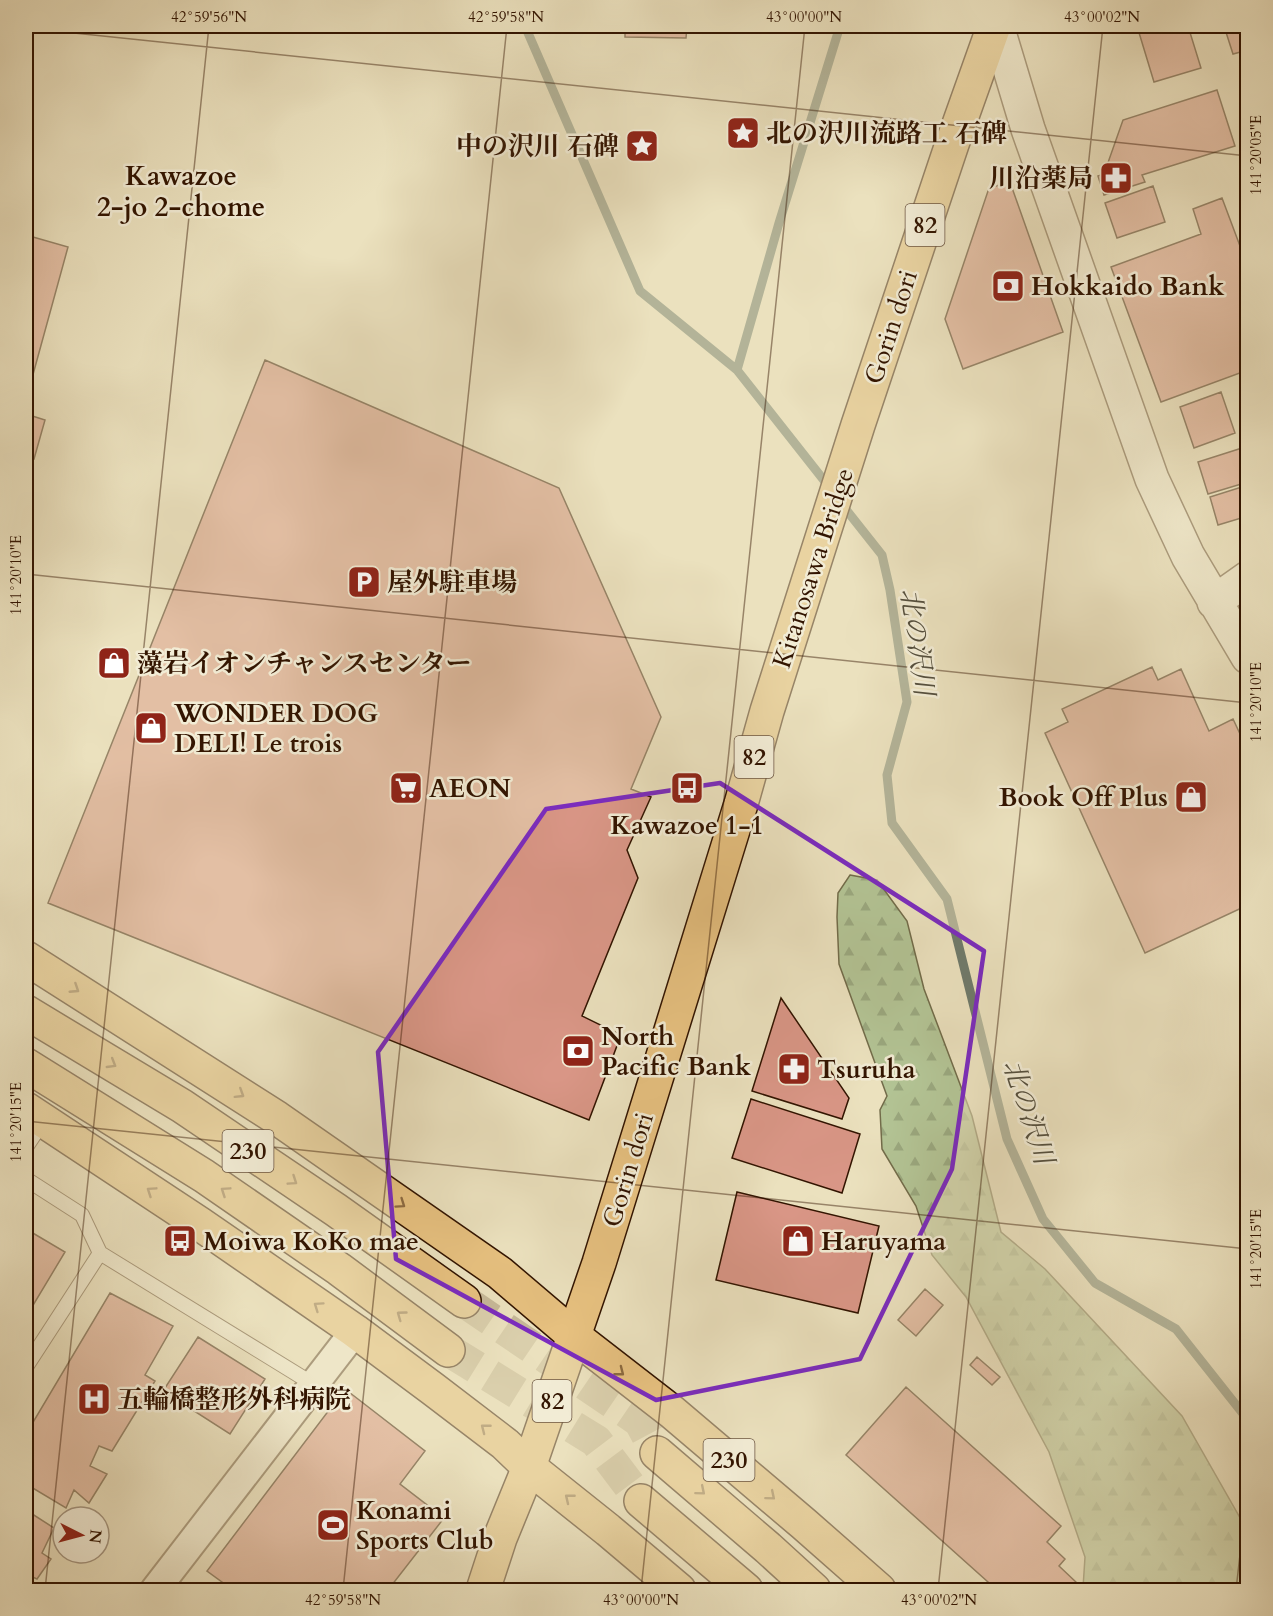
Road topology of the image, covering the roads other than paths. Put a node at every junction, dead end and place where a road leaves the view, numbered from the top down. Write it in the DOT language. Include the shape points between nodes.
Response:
graph roads {
  1 [pos="996,26"];
  2 [pos="858,425"];
  3 [pos="1248,578"];
  4 [pos="1214,602"];
  5 [pos="1248,657"];
  6 [pos="767,711"];
  7 [pos="26,958"];
  8 [pos="26,1012"];
  9 [pos="26,1065"];
  10 [pos="35,1115"];
  11 [pos="26,1147"];
  12 [pos="26,1179"];
  13 [pos="100,1254"];
  14 [pos="464,1301"];
  15 [pos="355,1331"];
  16 [pos="574,1336"];
  17 [pos="448,1350"];
  18 [pos="26,1367"];
  19 [pos="313,1384"];
  20 [pos="657,1453"];
  21 [pos="529,1467"];
  22 [pos="641,1501"];
  23 [pos="155,1590"];
  24 [pos="483,1590"];
  25 [pos="679,1590"];
  26 [pos="746,1590"];
  27 [pos="814,1590"];
  28 [pos="879,1590"];
  1 -- 2 [label="main road, Gorin dori / 82" via="952,144"];
  1 -- 4 [label="street" via="1152,479"];
  2 -- 6 [label="main road, Kitanosawa Bridge / 82"];
  3 -- 4 [label="street"];
  4 -- 5 [label="street"];
  6 -- 16 [label="main road, Gorin dori / 82"];
  7 -- 16 [label="main road, one-way" via="278,1118 500,1273"];
  8 -- 14 [label="main road, 230, one-way" via="182,1106"];
  17 -- 9 [label="main road, 230, one-way" via="204,1176"];
  10 -- 11 [label="lane"];
  15 -- 10 [label="main road, one-way"];
  12 -- 13 [label="lane" via="82,1215"];
  13 -- 18 [label="lane"];
  13 -- 19 [label="lane"];
  15 -- 19 [label="street"];
  21 -- 15 [label="main road, one-way" via="505,1444"];
  16 -- 21 [label="main road, Gorin dori / 82"];
  16 -- 28 [label="main road, 230, one-way" via="672,1412"];
  19 -- 23 [label="street"];
  20 -- 27 [label="main road, 230, one-way"];
  21 -- 24 [label="main road, Gorin dori / 82"];
  25 -- 21 [label="main road, one-way"];
  22 -- 26 [label="main road"];
}
